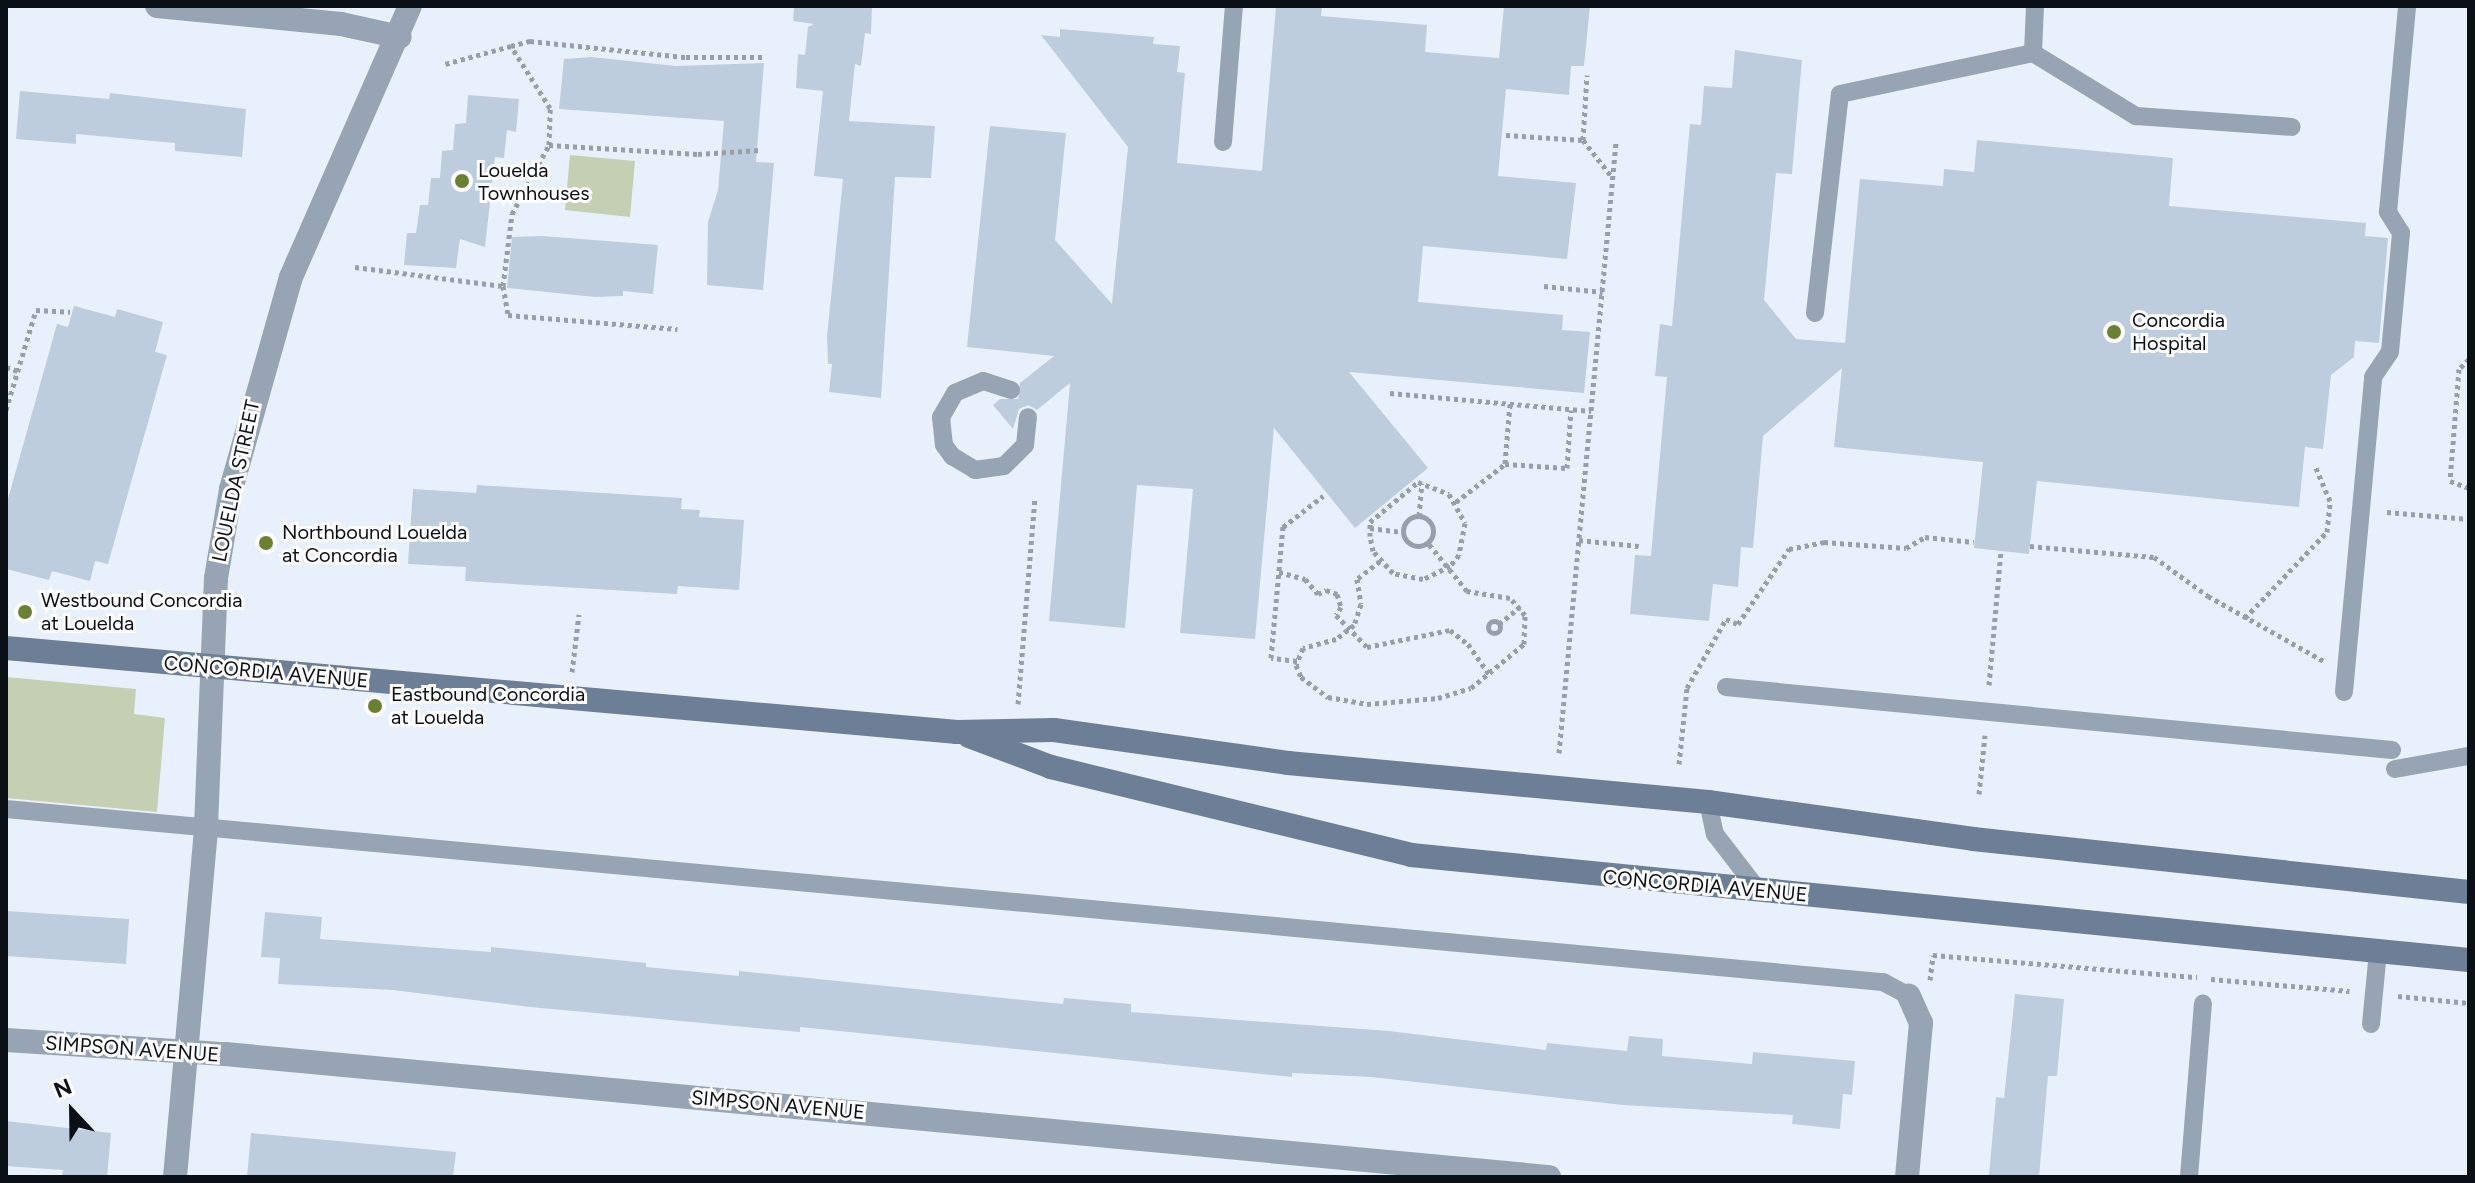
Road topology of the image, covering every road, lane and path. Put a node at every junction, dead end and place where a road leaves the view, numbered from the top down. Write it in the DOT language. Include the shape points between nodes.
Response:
graph roads {
  1 [pos="157,6"];
  2 [pos="410,6"];
  3 [pos="1234,6"];
  4 [pos="2035,6"];
  5 [pos="2407,6"];
  6 [pos="400,37"];
  7 [pos="511,46"];
  8 [pos="2033,53"];
  9 [pos="762,57"];
  10 [pos="445,64"];
  11 [pos="1587,75"];
  12 [pos="2292,127"];
  13 [pos="1506,135"];
  14 [pos="1583,140"];
  15 [pos="1223,142"];
  16 [pos="1616,142"];
  17 [pos="549,145"];
  18 [pos="760,150"];
  19 [pos="1613,178"];
  20 [pos="355,267"];
  21 [pos="503,286"];
  22 [pos="1544,286"];
  23 [pos="1603,292"];
  24 [pos="70,312"];
  25 [pos="1815,313"];
  26 [pos="677,329"];
  27 [pos="2469,359"];
  28 [pos="6,367"];
  29 [pos="18,371"];
  30 [pos="1011,390"];
  31 [pos="1390,393"];
  32 [pos="1510,404"];
  33 [pos="6,410"];
  34 [pos="1571,410"];
  35 [pos="1591,411"];
  36 [pos="1028,417"];
  37 [pos="1505,464"];
  38 [pos="2315,465"];
  39 [pos="1422,483"];
  40 [pos="2469,488"];
  41 [pos="1323,496"];
  42 [pos="1035,497"];
  43 [pos="1455,502"];
  44 [pos="2409,513"];
  45 [pos="1419,516"];
  46 [pos="2469,519"];
  47 [pos="1370,528"];
  48 [pos="1402,532"];
  49 [pos="1579,540"];
  50 [pos="1974,542"];
  51 [pos="1428,543"];
  52 [pos="1639,546"];
  53 [pos="2030,546"];
  54 [pos="2001,551"];
  55 [pos="1380,561"];
  56 [pos="1447,568"];
  57 [pos="1279,572"];
  58 [pos="1520,607"];
  59 [pos="579,614"];
  60 [pos="2245,618"];
  61 [pos="1499,624"];
  62 [pos="1349,630"];
  63 [pos="6,648"];
  64 [pos="1297,661"];
  65 [pos="216,668"];
  66 [pos="1490,676"];
  67 [pos="2345,682"];
  68 [pos="1726,687"];
  69 [pos="570,699"];
  70 [pos="1018,704"];
  71 [pos="1987,712"];
  72 [pos="957,732"];
  73 [pos="2392,750"];
  74 [pos="1559,753"];
  75 [pos="2469,756"];
  76 [pos="1679,764"];
  77 [pos="2395,769"];
  78 [pos="1979,794"];
  79 [pos="1708,802"];
  80 [pos="6,809"];
  81 [pos="206,827"];
  82 [pos="1758,890"];
  83 [pos="2469,892"];
  84 [pos="2378,951"];
  85 [pos="2469,960"];
  86 [pos="1909,996"];
  87 [pos="2203,1004"];
  88 [pos="2371,1024"];
  89 [pos="6,1040"];
  90 [pos="187,1052"];
  91 [pos="1474,1173"];
  92 [pos="175,1177"];
  93 [pos="1549,1177"];
  94 [pos="1907,1177"];
  95 [pos="2189,1177"];
  1 -- 6 [label="street" via="341,24"];
  2 -- 6 [label="street, LOUELDA STREET"];
  3 -- 15 [label="lane"];
  4 -- 8 [label="lane"];
  5 -- 67 [label="lane" via="2388,212 2401,233 2390,352 2373,377"];
  6 -- 65 [label="street, LOUELDA STREET" via="291,277 254,395 216,578"];
  7 -- 9 [label="path" via="530,41 686,57"];
  7 -- 10 [label="path"];
  7 -- 17 [label="path" via="550,108"];
  8 -- 12 [label="lane" via="2136,116"];
  8 -- 25 [label="lane" via="1840,94"];
  11 -- 14 [label="path"];
  13 -- 14 [label="path"];
  14 -- 19 [label="path"];
  16 -- 19 [label="path"];
  17 -- 18 [label="path" via="698,154"];
  17 -- 21 [label="path" via="512,214"];
  19 -- 23 [label="path"];
  20 -- 21 [label="path"];
  21 -- 26 [label="path" via="508,315"];
  22 -- 23 [label="path"];
  23 -- 35 [label="path"];
  24 -- 29 [label="path" via="36,310"];
  27 -- 40 [label="path" via="2459,369 2450,481"];
  28 -- 29 [label="path"];
  29 -- 33 [label="path"];
  30 -- 36 [label="lane" via="983,381 955,393 941,417 944,445 975,470 1004,466 1025,445"];
  31 -- 32 [label="path"];
  32 -- 34 [label="path"];
  32 -- 37 [label="path"];
  34 -- 35 [label="path"];
  34 -- 37 [label="path" via="1567,468"];
  35 -- 49 [label="path"];
  37 -- 43 [label="path"];
  38 -- 60 [label="path" via="2330,501 2327,532"];
  39 -- 43 [label="path"];
  39 -- 45 [label="path"];
  39 -- 47 [label="path" via="1370,522"];
  41 -- 57 [label="path" via="1283,527"];
  42 -- 70 [label="path"];
  43 -- 56 [label="path" via="1465,523 1465,539"];
  44 -- 46 [label="path"];
  45 -- 48 [label="path" via="1406,522"];
  45 -- 51 [label="path" via="1433,527"];
  47 -- 48 [label="path"];
  47 -- 55 [label="path"];
  48 -- 51 [label="path" via="1411,545"];
  49 -- 52 [label="path"];
  49 -- 74 [label="path"];
  50 -- 76 [label="path" via="1925,537 1906,548 1824,542 1789,549 1738,624 1726,619 1687,688"];
  51 -- 56 [label="path"];
  53 -- 60 [label="path" via="2154,557"];
  54 -- 71 [label="path"];
  55 -- 56 [label="path" via="1407,578 1423,579"];
  55 -- 62 [label="path" via="1357,579 1360,613"];
  56 -- 58 [label="path" via="1467,591 1502,595"];
  57 -- 62 [label="path" via="1305,579 1318,594 1337,594 1341,607 1336,615"];
  57 -- 64 [label="path" via="1271,658"];
  58 -- 61 [label="path"];
  58 -- 66 [label="path" via="1525,615 1524,644"];
  59 -- 69 [label="path"];
  60 -- 67 [label="path"];
  62 -- 64 [label="path" via="1303,648"];
  62 -- 66 [label="path" via="1377,649 1428,631 1450,630 1468,644"];
  63 -- 65 [label="main road, CONCORDIA AVENUE"];
  64 -- 66 [label="path" via="1310,687 1328,697 1367,704 1438,698"];
  65 -- 69 [label="main road, CONCORDIA AVENUE"];
  65 -- 81 [label="street, LOUELDA STREET"];
  68 -- 71 [label="lane"];
  69 -- 72 [label="main road, CONCORDIA AVENUE"];
  71 -- 73 [label="lane"];
  71 -- 78 [label="path"];
  72 -- 79 [label="main road, CONCORDIA AVENUE" via="1054,730 1288,763"];
  72 -- 82 [label="main road, CONCORDIA AVENUE" via="1051,767 1411,855"];
  75 -- 77 [label="lane"];
  79 -- 82 [label="lane" via="1715,834"];
  79 -- 83 [label="main road, CONCORDIA AVENUE" via="1973,839"];
  80 -- 81 [label="lane"];
  81 -- 86 [label="lane" via="1868,980 1898,987"];
  81 -- 90 [label="street, LOUELDA STREET"];
  82 -- 84 [label="main road, CONCORDIA AVENUE"];
  84 -- 85 [label="main road, CONCORDIA AVENUE"];
  84 -- 88 [label="lane"];
  86 -- 94 [label="street" via="1921,1023"];
  87 -- 95 [label="lane"];
  89 -- 90 [label="street, SIMPSON AVENUE"];
  90 -- 91 [label="street, SIMPSON AVENUE"];
  90 -- 92 [label="street, LOUELDA STREET"];
  91 -- 93 [label="street, SIMPSON AVENUE"];
}
